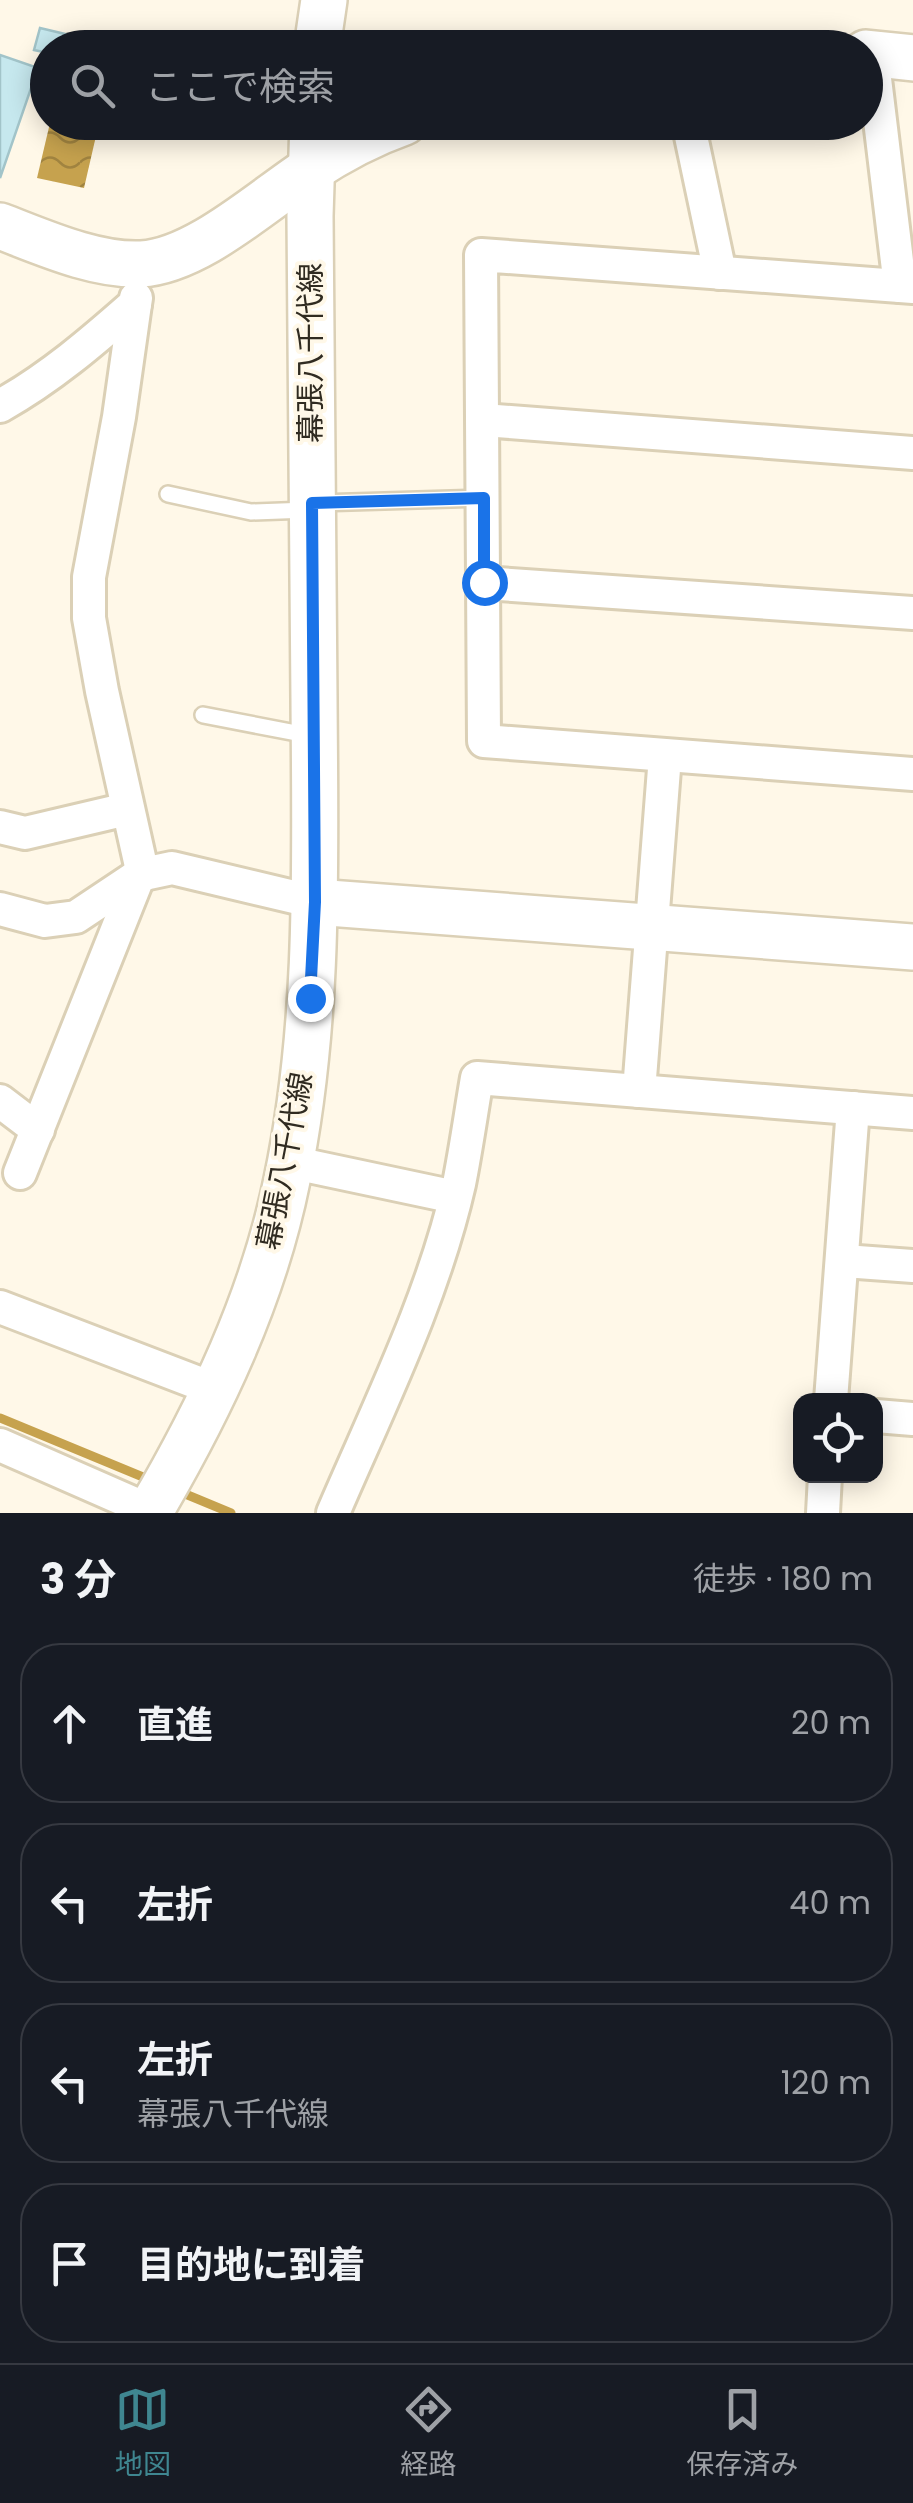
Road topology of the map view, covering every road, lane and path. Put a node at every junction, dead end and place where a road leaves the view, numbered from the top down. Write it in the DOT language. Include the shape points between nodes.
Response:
graph roads {
  1 [pos="324,0"];
  2 [pos="320,30"];
  3 [pos="884,55"];
  4 [pos="312,140"];
  5 [pos="362,140"];
  6 [pos="692,140"];
  7 [pos="311,168"];
  8 [pos="0,226"];
  9 [pos="720,273"];
  10 [pos="138,284"];
  11 [pos="906,287"];
  12 [pos="0,406"];
  13 [pos="483,420"];
  14 [pos="913,454"];
  15 [pos="168,494"];
  16 [pos="484,498"];
  17 [pos="312,506"];
  18 [pos="484,582"];
  19 [pos="913,613"];
  20 [pos="203,714"];
  21 [pos="314,737"];
  22 [pos="665,756"];
  23 [pos="913,774"];
  24 [pos="127,809"];
  25 [pos="0,826"];
  26 [pos="141,875"];
  27 [pos="315,902"];
  28 [pos="0,910"];
  29 [pos="650,926"];
  30 [pos="913,947"];
  31 [pos="639,1091"];
  32 [pos="0,1101"];
  33 [pos="853,1108"];
  34 [pos="913,1113"];
  35 [pos="38,1130"];
  36 [pos="290,1162"];
  37 [pos="20,1173"];
  38 [pos="455,1197"];
  39 [pos="844,1261"];
  40 [pos="913,1266"];
  41 [pos="0,1307"];
  42 [pos="214,1390"];
  43 [pos="832,1393"];
  44 [pos="883,1417"];
  45 [pos="913,1419"];
  46 [pos="0,1445"];
  47 [pos="824,1483"];
  48 [pos="157,1501"];
  49 [pos="333,1513"];
  50 [pos="822,1513"];
  1 -- 2 [label="main road"];
  3 -- 11 [label="street"];
  4 -- 7 [label="main road, 幕張八千代線"];
  5 -- 7 [label="main road"];
  6 -- 9 [label="street"];
  7 -- 10 [label="main road"];
  7 -- 17 [label="main road, 幕張八千代線"];
  8 -- 10 [label="main road" via="98,259"];
  9 -- 11 [label="street"];
  9 -- 13 [label="street" via="481,255"];
  10 -- 12 [label="street" via="80,353"];
  10 -- 24 [label="street" via="89,577 89,618"];
  13 -- 14 [label="street"];
  13 -- 16 [label="street"];
  15 -- 17 [label="lane" via="251,512"];
  16 -- 17 [label="lane"];
  16 -- 18 [label="street"];
  17 -- 21 [label="main road, 幕張八千代線"];
  18 -- 19 [label="street"];
  18 -- 22 [label="street" via="484,741"];
  20 -- 21 [label="lane"];
  21 -- 27 [label="main road, 幕張八千代線"];
  22 -- 23 [label="street"];
  22 -- 29 [label="street"];
  24 -- 25 [label="street" via="26,833"];
  24 -- 26 [label="street"];
  26 -- 27 [label="street" via="172,868"];
  26 -- 28 [label="street" via="76,917 45,921"];
  26 -- 35 [label="street"];
  27 -- 29 [label="main road"];
  27 -- 36 [label="main road, 幕張八千代線" via="304,1076"];
  29 -- 30 [label="main road"];
  29 -- 31 [label="street"];
  31 -- 33 [label="street"];
  31 -- 38 [label="street" via="477,1078"];
  32 -- 35 [label="street"];
  33 -- 34 [label="street"];
  33 -- 39 [label="street"];
  35 -- 37 [label="street"];
  36 -- 38 [label="street"];
  36 -- 42 [label="main road, 幕張八千代線" via="266,1261"];
  38 -- 49 [label="street" via="410,1335"];
  39 -- 40 [label="street"];
  39 -- 43 [label="street"];
  41 -- 42 [label="street"];
  42 -- 48 [label="main road, 幕張八千代線"];
  44 -- 45 [label="street"];
  46 -- 48 [label="street"];
  47 -- 50 [label="street"];
}
